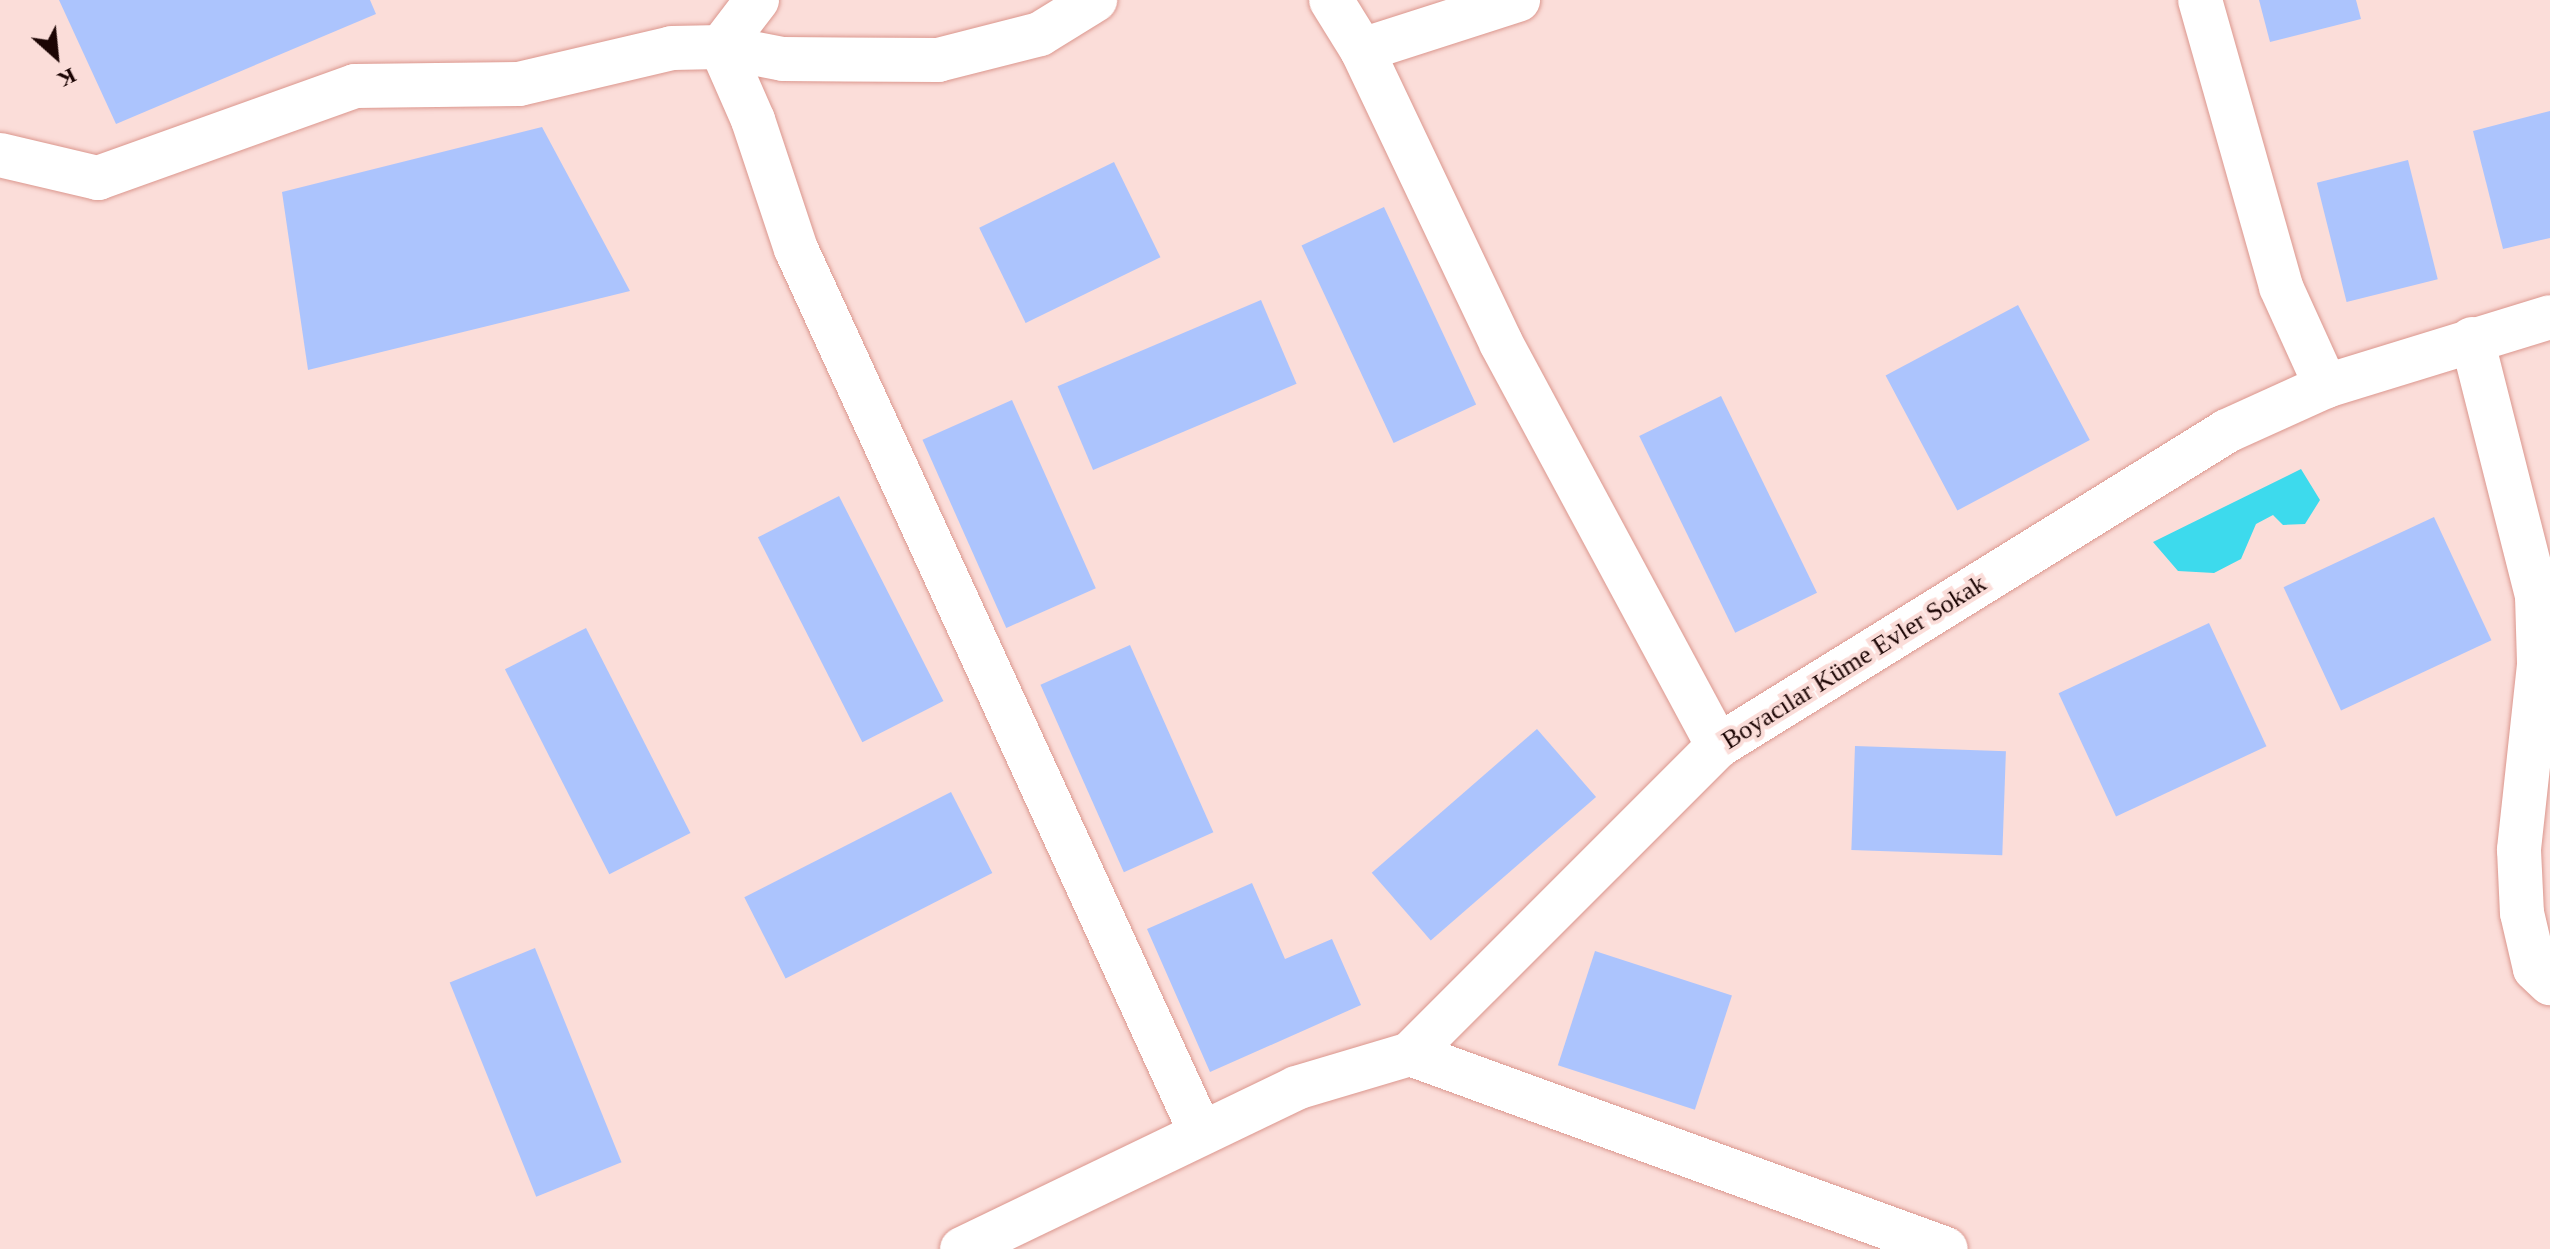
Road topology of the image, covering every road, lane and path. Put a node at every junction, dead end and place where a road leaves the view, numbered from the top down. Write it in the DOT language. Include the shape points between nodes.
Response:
graph roads {
  1 [pos="757,0"];
  2 [pos="1095,0"];
  3 [pos="1331,0"];
  4 [pos="1518,0"];
  5 [pos="2200,0"];
  6 [pos="721,47"];
  7 [pos="1362,50"];
  8 [pos="0,155"];
  9 [pos="2550,317"];
  10 [pos="2472,339"];
  11 [pos="2326,386"];
  12 [pos="1718,746"];
  13 [pos="2550,983"];
  14 [pos="1410,1054"];
  15 [pos="1200,1131"];
  16 [pos="962,1249"];
  17 [pos="1946,1249"];
  1 -- 6 [label="street"];
  2 -- 6 [label="street" via="1040,34 938,60 783,59"];
  3 -- 7 [label="street"];
  4 -- 7 [label="street"];
  5 -- 11 [label="street" via="2281,287"];
  6 -- 8 [label="street" via="672,48 519,84 355,86 98,178"];
  6 -- 15 [label="street" via="753,120 796,249"];
  7 -- 12 [label="street" via="1501,343"];
  9 -- 10 [label="street, Boyacılar Küme Evler Sokak"];
  10 -- 11 [label="street, Boyacılar Küme Evler Sokak"];
  10 -- 13 [label="street" via="2537,596 2539,665 2519,850 2522,913 2535,969"];
  11 -- 12 [label="street, Boyacılar Küme Evler Sokak" via="2227,431"];
  12 -- 14 [label="street, Boyacılar Küme Evler Sokak"];
  14 -- 15 [label="street" via="1296,1088"];
  14 -- 17 [label="street"];
  15 -- 16 [label="street"];
}
